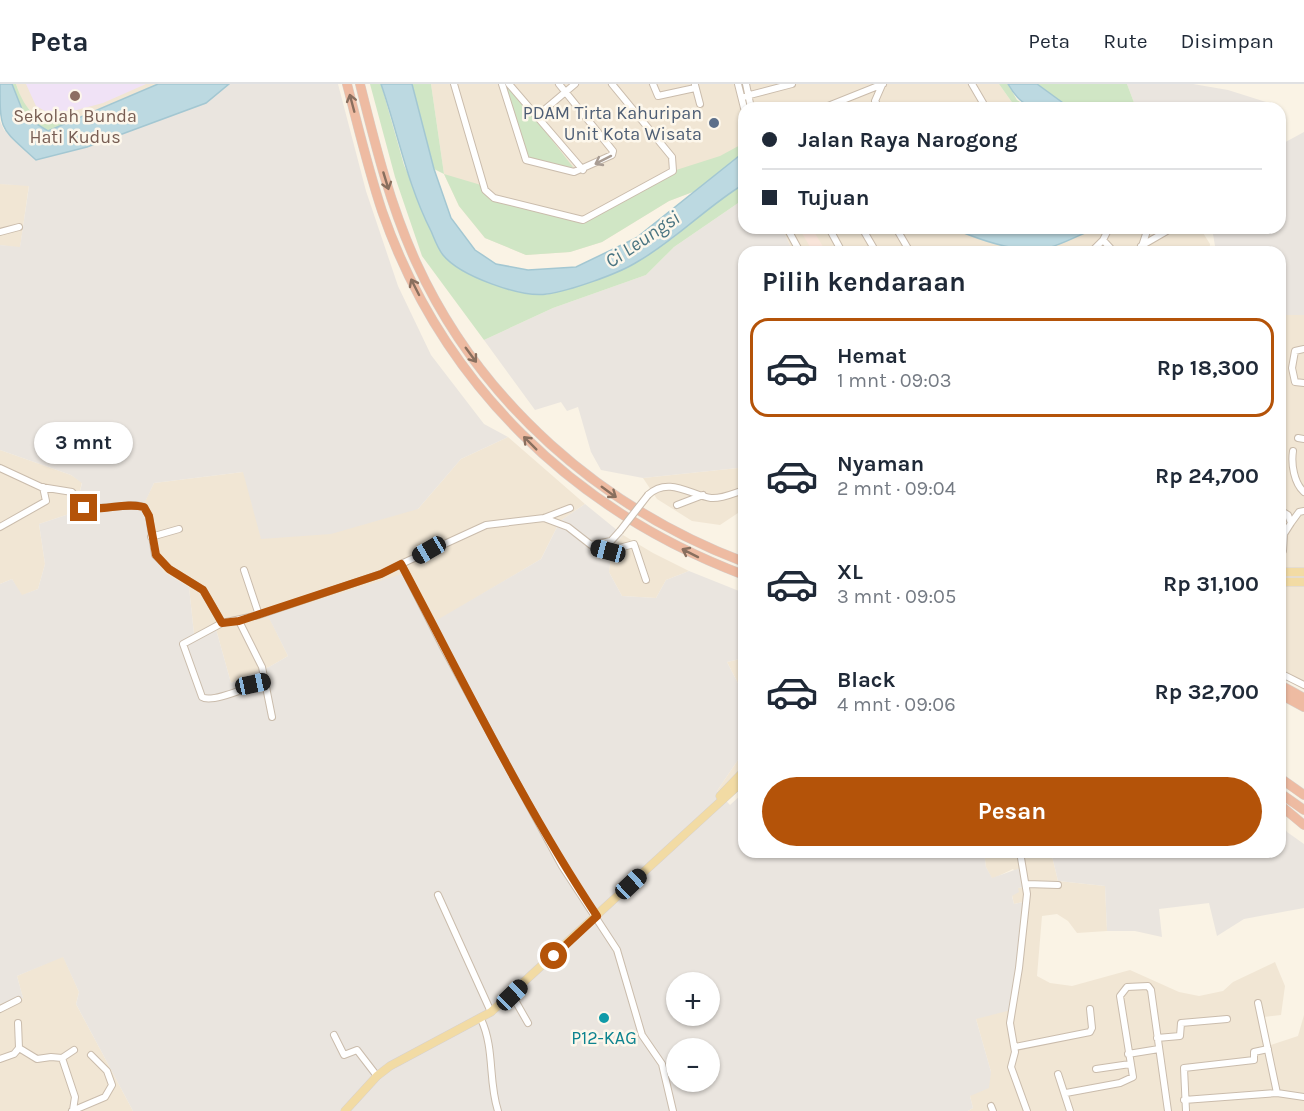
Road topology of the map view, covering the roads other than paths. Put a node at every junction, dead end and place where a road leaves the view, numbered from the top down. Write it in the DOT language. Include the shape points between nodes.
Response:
graph roads {
  1 [pos="347,84"];
  2 [pos="360,84"];
  3 [pos="454,84"];
  4 [pos="502,84"];
  5 [pos="509,84"];
  6 [pos="559,84"];
  7 [pos="575,84"];
  8 [pos="612,84"];
  9 [pos="652,84"];
  10 [pos="738,84"];
  11 [pos="746,84"];
  12 [pos="792,84"];
  13 [pos="882,84"];
  14 [pos="972,84"];
  15 [pos="695,86"];
  16 [pos="565,92"];
  17 [pos="745,96"];
  18 [pos="744,102"];
  19 [pos="748,102"];
  20 [pos="838,102"];
  21 [pos="876,102"];
  22 [pos="982,102"];
  23 [pos="700,104"];
  24 [pos="537,116"];
  25 [pos="583,170"];
  26 [pos="19,227"];
  27 [pos="0,232"];
  28 [pos="1106,234"];
  29 [pos="1163,234"];
  30 [pos="1103,240"];
  31 [pos="1097,246"];
  32 [pos="1108,246"];
  33 [pos="1145,246"];
  34 [pos="1304,349"];
  35 [pos="1304,383"];
  36 [pos="1293,451"];
  37 [pos="3,470"];
  38 [pos="0,476"];
  39 [pos="43,487"];
  40 [pos="738,492"];
  41 [pos="1304,492"];
  42 [pos="703,495"];
  43 [pos="677,505"];
  44 [pos="570,508"];
  45 [pos="1304,511"];
  46 [pos="1286,514"];
  47 [pos="544,518"];
  48 [pos="1291,523"];
  49 [pos="0,527"];
  50 [pos="179,530"];
  51 [pos="1286,531"];
  52 [pos="151,537"];
  53 [pos="591,544"];
  54 [pos="738,560"];
  55 [pos="401,564"];
  56 [pos="244,570"];
  57 [pos="1286,572"];
  58 [pos="1304,572"];
  59 [pos="738,573"];
  60 [pos="646,580"];
  61 [pos="1286,582"];
  62 [pos="1304,582"];
  63 [pos="259,615"];
  64 [pos="239,621"];
  65 [pos="222,623"];
  66 [pos="1286,676"];
  67 [pos="267,681"];
  68 [pos="1304,684"];
  69 [pos="1286,688"];
  70 [pos="1286,697"];
  71 [pos="1304,698"];
  72 [pos="1304,707"];
  73 [pos="272,717"];
  74 [pos="738,778"];
  75 [pos="1286,782"];
  76 [pos="738,785"];
  77 [pos="1304,795"];
  78 [pos="1286,797"];
  79 [pos="1286,810"];
  80 [pos="1304,810"];
  81 [pos="705,814"];
  82 [pos="1304,825"];
  83 [pos="1021,858"];
  84 [pos="1027,884"];
  85 [pos="1058,885"];
  86 [pos="438,895"];
  87 [pos="597,916"];
  88 [pos="512,995"];
  89 [pos="18,1000"];
  90 [pos="1258,1003"];
  91 [pos="0,1009"];
  92 [pos="1090,1009"];
  93 [pos="491,1012"];
  94 [pos="481,1019"];
  95 [pos="1227,1019"];
  96 [pos="18,1023"];
  97 [pos="528,1023"];
  98 [pos="334,1035"];
  99 [pos="1157,1038"];
  100 [pos="1015,1047"];
  101 [pos="20,1048"];
  102 [pos="1159,1049"];
  103 [pos="1268,1049"];
  104 [pos="74,1050"];
  105 [pos="1128,1054"];
  106 [pos="91,1055"];
  107 [pos="0,1059"];
  108 [pos="62,1059"];
  109 [pos="1130,1064"];
  110 [pos="1096,1069"];
  111 [pos="1058,1074"];
  112 [pos="377,1077"];
  113 [pos="1066,1093"];
  114 [pos="1277,1093"];
  115 [pos="1302,1096"];
  116 [pos="1184,1100"];
  117 [pos="73,1110"];
  118 [pos="345,1111"];
  119 [pos="498,1111"];
  120 [pos="673,1111"];
  121 [pos="1027,1111"];
  122 [pos="1070,1111"];
  123 [pos="1168,1111"];
  124 [pos="1186,1111"];
  59 -- 1 [label="highway, one-way" via="659,537 587,491 540,453 474,381 444,338 405,268 382,212"];
  2 -- 54 [label="highway, one-way" via="394,207 416,262 436,301 484,373 513,408 585,475 628,506 707,548"];
  3 -- 8 [label="street" via="485,190 494,198 583,220 675,167 672,157"];
  4 -- 25 [label="street" via="526,159 574,172"];
  5 -- 24 [label="street"];
  6 -- 16 [label="street"];
  7 -- 16 [label="street"];
  9 -- 15 [label="street" via="658,96"];
  10 -- 17 [label="street"];
  11 -- 17 [label="street"];
  12 -- 17 [label="street"];
  13 -- 20 [label="street"];
  13 -- 21 [label="street"];
  14 -- 22 [label="street"];
  15 -- 23 [label="street"];
  16 -- 24 [label="street"];
  16 -- 25 [label="street, one-way" via="613,151"];
  17 -- 18 [label="street"];
  17 -- 19 [label="street"];
  24 -- 25 [label="street"];
  26 -- 27 [label="street"];
  28 -- 30 [label="street"];
  29 -- 33 [label="street"];
  30 -- 31 [label="street"];
  30 -- 32 [label="street"];
  34 -- 35 [label="street" via="1295,351 1292,368 1295,382"];
  36 -- 41 [label="street" via="1297,485"];
  37 -- 38 [label="street"];
  37 -- 39 [label="street"];
  39 -- 49 [label="street" via="46,501"];
  39 -- 52 [label="street" via="72,492 85,509 144,507"];
  40 -- 42 [label="street" via="712,498"];
  42 -- 43 [label="street"];
  42 -- 53 [label="street, bridge" via="661,488 648,495 611,541"];
  44 -- 47 [label="street"];
  45 -- 48 [label="street"];
  46 -- 48 [label="street"];
  47 -- 53 [label="street" via="568,527"];
  47 -- 55 [label="street" via="486,525"];
  48 -- 51 [label="street"];
  50 -- 52 [label="street"];
  52 -- 65 [label="street" via="159,561 203,590"];
  53 -- 60 [label="street" via="608,551 634,544"];
  55 -- 63 [label="street"];
  55 -- 87 [label="street" via="562,866"];
  56 -- 63 [label="street"];
  57 -- 58 [label="main road"];
  61 -- 62 [label="main road"];
  63 -- 64 [label="street"];
  64 -- 65 [label="street"];
  64 -- 67 [label="street"];
  65 -- 67 [label="street" via="183,644 202,697 212,700"];
  66 -- 68 [label="street"];
  67 -- 73 [label="street"];
  69 -- 71 [label="highway"];
  70 -- 72 [label="highway"];
  74 -- 81 [label="main road"];
  75 -- 77 [label="highway"];
  76 -- 81 [label="main road"];
  78 -- 80 [label="highway"];
  79 -- 82 [label="highway"];
  81 -- 87 [label="main road"];
  83 -- 84 [label="street"];
  84 -- 85 [label="street"];
  84 -- 100 [label="street" via="1019,968 1010,1007"];
  86 -- 93 [label="street"];
  87 -- 88 [label="main road"];
  87 -- 120 [label="street" via="617,950 642,1035 662,1064"];
  88 -- 93 [label="main road"];
  88 -- 97 [label="street"];
  89 -- 91 [label="street"];
  90 -- 103 [label="street"];
  92 -- 100 [label="street" via="1090,1032"];
  93 -- 94 [label="main road"];
  94 -- 112 [label="main road" via="409,1055"];
  94 -- 119 [label="street"];
  95 -- 99 [label="street" via="1181,1023 1180,1036"];
  96 -- 101 [label="street"];
  98 -- 112 [label="street" via="344,1055 357,1050"];
  99 -- 102 [label="street"];
  99 -- 105 [label="street" via="1150,987 1127,987 1120,996"];
  100 -- 121 [label="street" via="1011,1068"];
  101 -- 107 [label="street"];
  101 -- 108 [label="street" via="37,1059"];
  102 -- 105 [label="street"];
  102 -- 123 [label="street"];
  103 -- 114 [label="street"];
  103 -- 116 [label="street" via="1254,1052 1254,1060 1184,1068"];
  104 -- 108 [label="street"];
  105 -- 109 [label="street"];
  106 -- 117 [label="street" via="107,1071 111,1085 105,1097"];
  108 -- 117 [label="street" via="75,1097"];
  109 -- 110 [label="street"];
  109 -- 113 [label="street" via="1132,1079"];
  111 -- 113 [label="street"];
  112 -- 118 [label="main road"];
  113 -- 122 [label="street"];
  114 -- 115 [label="street"];
  114 -- 116 [label="street"];
  116 -- 124 [label="street"];
}
